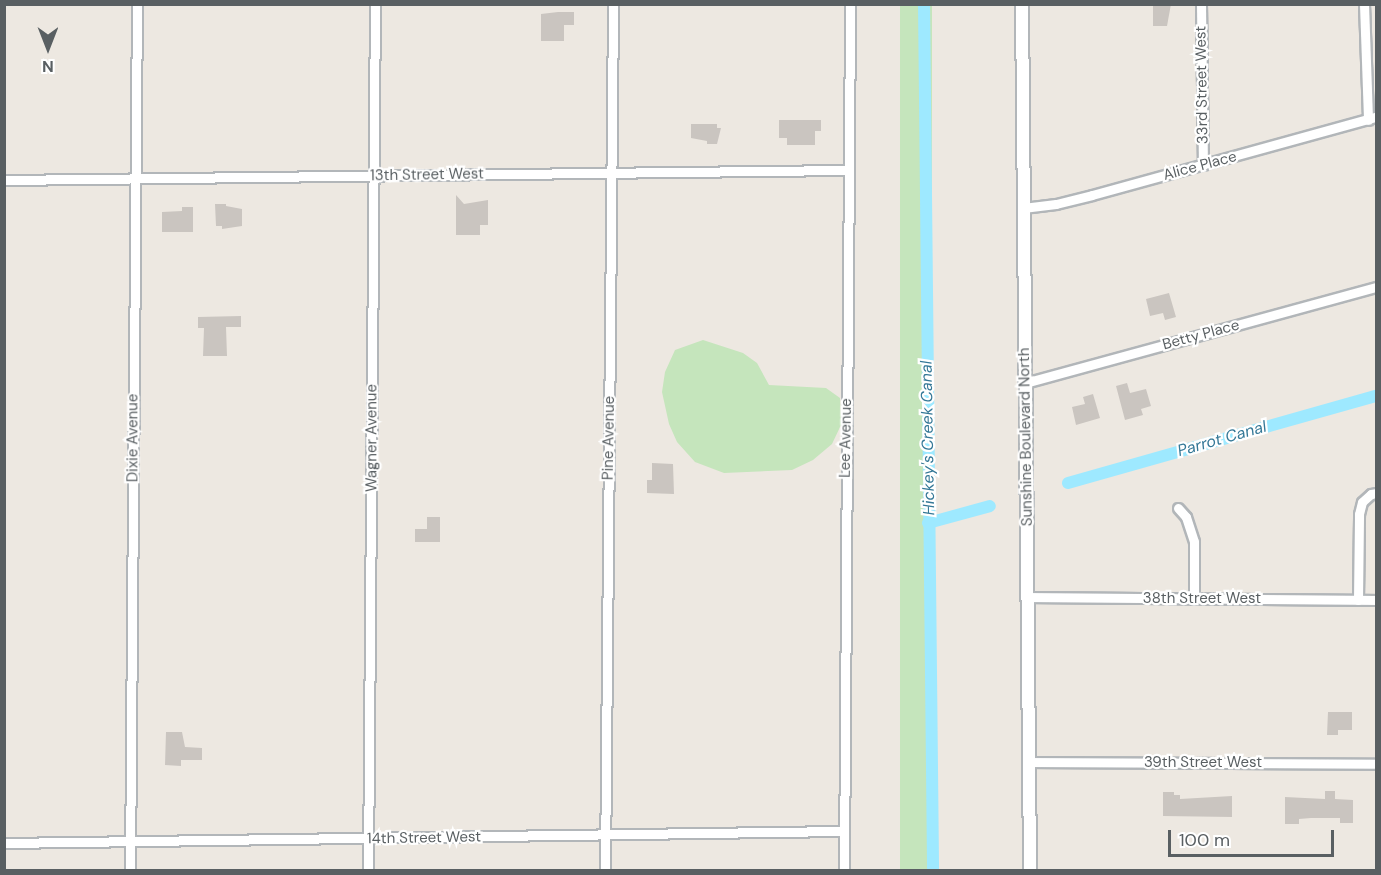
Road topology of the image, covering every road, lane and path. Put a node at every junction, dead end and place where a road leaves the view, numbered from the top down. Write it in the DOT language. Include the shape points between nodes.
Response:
graph roads {
  1 [pos="137,4"];
  2 [pos="375,4"];
  3 [pos="613,4"];
  4 [pos="850,4"];
  5 [pos="1022,4"];
  6 [pos="1201,4"];
  7 [pos="1364,4"];
  8 [pos="1372,118"];
  9 [pos="1203,165"];
  10 [pos="849,170"];
  11 [pos="611,172"];
  12 [pos="374,175"];
  13 [pos="136,179"];
  14 [pos="4,180"];
  15 [pos="1023,208"];
  16 [pos="1377,287"];
  17 [pos="1025,383"];
  18 [pos="1377,493"];
  19 [pos="1178,508"];
  20 [pos="1028,597"];
  21 [pos="1194,599"];
  22 [pos="1358,600"];
  23 [pos="1377,600"];
  24 [pos="1029,762"];
  25 [pos="1377,764"];
  26 [pos="844,831"];
  27 [pos="605,835"];
  28 [pos="368,838"];
  29 [pos="130,841"];
  30 [pos="4,843"];
  31 [pos="130,870"];
  32 [pos="368,870"];
  33 [pos="605,870"];
  34 [pos="844,870"];
  35 [pos="1030,870"];
  1 -- 13 [label="street, Dixie Avenue"];
  2 -- 12 [label="street, Wagner Avenue"];
  3 -- 11 [label="street, Pine Avenue"];
  4 -- 10 [label="street, Lee Avenue"];
  5 -- 15 [label="street, Sunshine Boulevard North"];
  6 -- 9 [label="street, 33rd Street West"];
  7 -- 8 [label="street"];
  8 -- 9 [label="street, Alice Place"];
  9 -- 15 [label="street, Alice Place" via="1056,204"];
  10 -- 11 [label="street, 13th Street West"];
  10 -- 26 [label="street, Lee Avenue"];
  11 -- 12 [label="street, 13th Street West"];
  11 -- 27 [label="street, Pine Avenue"];
  12 -- 13 [label="street, 13th Street West"];
  12 -- 28 [label="street, Wagner Avenue"];
  13 -- 14 [label="street, 13th Street West"];
  13 -- 29 [label="street, Dixie Avenue"];
  15 -- 17 [label="street, Sunshine Boulevard North"];
  16 -- 17 [label="street, Betty Place"];
  17 -- 20 [label="street, Sunshine Boulevard North"];
  18 -- 22 [label="street" via="1362,502 1359,514"];
  19 -- 21 [label="street" via="1186,517 1194,542"];
  20 -- 21 [label="street, 38th Street West"];
  20 -- 24 [label="street, Sunshine Boulevard North"];
  21 -- 22 [label="street, 38th Street West"];
  22 -- 23 [label="street, 38th Street West"];
  24 -- 25 [label="street, 39th Street West"];
  24 -- 35 [label="street, Sunshine Boulevard North"];
  26 -- 27 [label="street, 14th Street West"];
  26 -- 34 [label="street, Lee Avenue"];
  27 -- 28 [label="street, 14th Street West"];
  27 -- 33 [label="street, Pine Avenue"];
  28 -- 29 [label="street, 14th Street West"];
  28 -- 32 [label="street, Wagner Avenue"];
  29 -- 30 [label="street, 14th Street West"];
  29 -- 31 [label="street, Dixie Avenue"];
}
